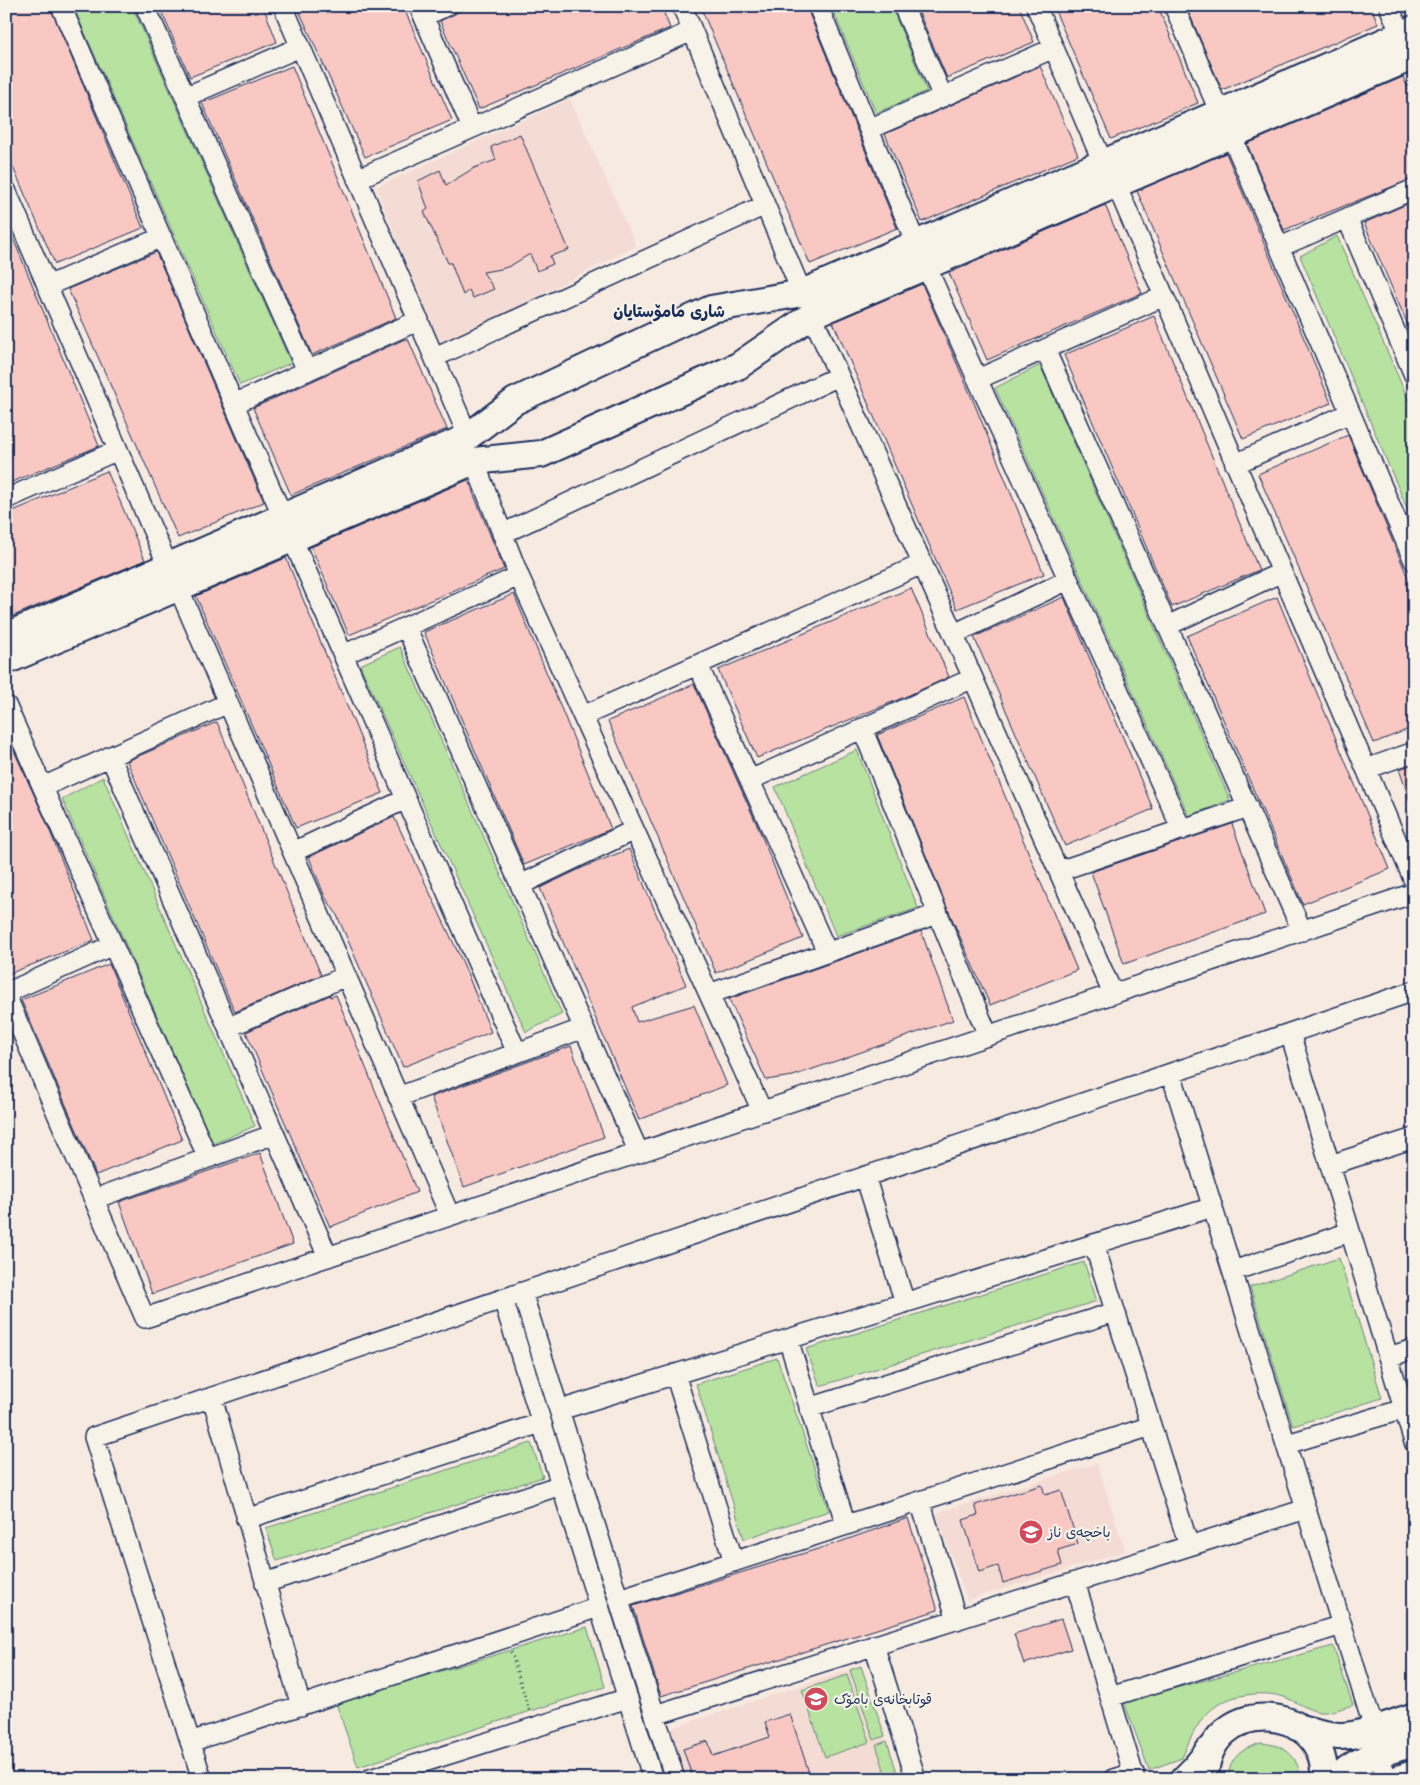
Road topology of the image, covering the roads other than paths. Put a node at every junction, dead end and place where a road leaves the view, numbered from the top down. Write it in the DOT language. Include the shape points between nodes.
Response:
graph roads {
  1 [pos="61,6"];
  2 [pos="145,6"];
  3 [pos="283,6"];
  4 [pos="447,6"];
  5 [pos="682,6"];
  6 [pos="818,6"];
  7 [pos="903,6"];
  8 [pos="1036,6"];
  9 [pos="1174,6"];
  10 [pos="1389,6"];
  11 [pos="422,11"];
  12 [pos="692,30"];
  13 [pos="300,46"];
  14 [pos="1054,48"];
  15 [pos="1411,48"];
  16 [pos="185,97"];
  17 [pos="942,97"];
  18 [pos="1226,124"];
  19 [pos="472,128"];
  20 [pos="869,129"];
  21 [pos="1110,174"];
  22 [pos="358,179"];
  23 [pos="1414,189"];
  24 [pos="6,190"];
  25 [pos="765,205"];
  26 [pos="1347,218"];
  27 [pos="162,237"];
  28 [pos="1280,247"];
  29 [pos="921,255"];
  30 [pos="48,286"];
  31 [pos="1164,296"];
  32 [pos="807,304"];
  33 [pos="419,320"];
  34 [pos="1045,349"];
  35 [pos="435,357"];
  36 [pos="307,371"];
  37 [pos="1414,375"];
  38 [pos="839,376"];
  39 [pos="978,379"];
  40 [pos="234,404"];
  41 [pos="1350,413"];
  42 [pos="468,436"];
  43 [pos="118,450"];
  44 [pos="474,461"];
  45 [pos="1235,464"];
  46 [pos="6,499"];
  47 [pos="287,528"];
  48 [pos="502,534"];
  49 [pos="1414,562"];
  50 [pos="922,564"];
  51 [pos="1282,572"];
  52 [pos="519,576"];
  53 [pos="173,577"];
  54 [pos="1068,580"];
  55 [pos="1167,626"];
  56 [pos="406,627"];
  57 [pos="954,634"];
  58 [pos="6,636"];
  59 [pos="343,655"];
  60 [pos="6,661"];
  61 [pos="698,665"];
  62 [pos="973,678"];
  63 [pos="228,703"];
  64 [pos="6,705"];
  65 [pos="583,716"];
  66 [pos="862,728"];
  67 [pos="1414,752"];
  68 [pos="110,756"];
  69 [pos="1366,769"];
  70 [pos="750,780"];
  71 [pos="43,787"];
  72 [pos="406,799"];
  73 [pos="1248,807"];
  74 [pos="634,830"];
  75 [pos="1182,830"];
  76 [pos="293,852"];
  77 [pos="1059,871"];
  78 [pos="1414,881"];
  79 [pos="520,885"];
  80 [pos="1414,893"];
  81 [pos="937,914"];
  82 [pos="1302,931"];
  83 [pos="113,945"];
  84 [pos="827,952"];
  85 [pos="346,976"];
  86 [pos="1414,991"];
  87 [pos="6,994"];
  88 [pos="709,994"];
  89 [pos="1113,994"];
  90 [pos="228,1028"];
  91 [pos="584,1028"];
  92 [pos="1290,1033"];
  93 [pos="988,1036"];
  94 [pos="517,1053"];
  95 [pos="1171,1073"];
  96 [pos="398,1097"];
  97 [pos="762,1111"];
  98 [pos="275,1134"];
  99 [pos="1414,1138"];
  100 [pos="639,1153"];
  101 [pos="208,1158"];
  102 [pos="1330,1165"];
  103 [pos="865,1176"];
  104 [pos="94,1199"];
  105 [pos="1213,1207"];
  106 [pos="450,1216"];
  107 [pos="1350,1232"];
  108 [pos="1094,1244"];
  109 [pos="328,1257"];
  110 [pos="1233,1271"];
  111 [pos="522,1292"];
  112 [pos="503,1299"];
  113 [pos="905,1303"];
  114 [pos="1115,1312"];
  115 [pos="788,1340"];
  116 [pos="1414,1349"];
  117 [pos="1388,1357"];
  118 [pos="675,1374"];
  119 [pos="554,1391"];
  120 [pos="212,1397"];
  121 [pos="534,1398"];
  122 [pos="809,1408"];
  123 [pos="1404,1409"];
  124 [pos="560,1410"];
  125 [pos="542,1423"];
  126 [pos="1151,1426"];
  127 [pos="1414,1442"];
  128 [pos="1286,1444"];
  129 [pos="561,1485"];
  130 [pos="920,1501"];
  131 [pos="1306,1509"];
  132 [pos="246,1519"];
  133 [pos="846,1525"];
  134 [pos="597,1530"];
  135 [pos="577,1536"];
  136 [pos="1189,1546"];
  137 [pos="734,1562"];
  138 [pos="1075,1582"];
  139 [pos="265,1583"];
  140 [pos="619,1599"];
  141 [pos="599,1607"];
  142 [pos="956,1620"];
  143 [pos="1342,1625"];
  144 [pos="874,1645"];
  145 [pos="1110,1697"];
  146 [pos="628,1698"];
  147 [pos="301,1706"];
  148 [pos="655,1714"];
  149 [pos="1414,1716"];
  150 [pos="1297,1727"];
  151 [pos="1374,1728"];
  152 [pos="190,1742"];
  153 [pos="1215,1743"];
  154 [pos="1414,1743"];
  155 [pos="1379,1754"];
  156 [pos="1414,1770"];
  157 [pos="1134,1776"];
  158 [pos="202,1779"];
  159 [pos="370,1779"];
  160 [pos="653,1779"];
  161 [pos="675,1779"];
  162 [pos="916,1779"];
  163 [pos="1114,1779"];
  164 [pos="1184,1779"];
  165 [pos="1205,1779"];
  166 [pos="1324,1779"];
  167 [pos="1336,1779"];
  1 -- 27 [label="street"];
  2 -- 16 [label="street"];
  3 -- 13 [label="street"];
  4 -- 11 [label="street"];
  5 -- 12 [label="street"];
  6 -- 20 [label="street"];
  7 -- 17 [label="street"];
  8 -- 14 [label="street"];
  9 -- 18 [label="street"];
  10 -- 15 [label="street"];
  11 -- 19 [label="street"];
  12 -- 19 [label="street"];
  12 -- 25 [label="street"];
  13 -- 16 [label="street"];
  13 -- 22 [label="street"];
  14 -- 17 [label="street"];
  14 -- 21 [label="street"];
  15 -- 18 [label="street"];
  16 -- 36 [label="street"];
  17 -- 20 [label="street"];
  18 -- 21 [label="street"];
  18 -- 28 [label="street"];
  19 -- 22 [label="street"];
  20 -- 29 [label="street"];
  21 -- 29 [label="street"];
  21 -- 31 [label="street"];
  22 -- 33 [label="street"];
  23 -- 26 [label="street"];
  24 -- 30 [label="street"];
  25 -- 32 [label="street"];
  25 -- 35 [label="street"];
  26 -- 28 [label="street"];
  26 -- 37 [label="street"];
  27 -- 30 [label="street"];
  27 -- 40 [label="street"];
  28 -- 41 [label="street"];
  29 -- 32 [label="street"];
  29 -- 39 [label="street"];
  30 -- 43 [label="street"];
  31 -- 34 [label="street"];
  31 -- 45 [label="street"];
  32 -- 38 [label="street"];
  32 -- 42 [label="street" via="711,309 515,401"];
  32 -- 44 [label="street" via="738,366 541,454"];
  33 -- 35 [label="street"];
  33 -- 36 [label="street"];
  34 -- 39 [label="street"];
  34 -- 55 [label="street"];
  35 -- 42 [label="street"];
  36 -- 40 [label="street"];
  38 -- 48 [label="street"];
  38 -- 50 [label="street"];
  39 -- 54 [label="street"];
  40 -- 47 [label="street"];
  41 -- 45 [label="street"];
  41 -- 49 [label="street"];
  42 -- 47 [label="street"];
  43 -- 46 [label="street"];
  43 -- 53 [label="street"];
  44 -- 47 [label="street"];
  44 -- 48 [label="street"];
  45 -- 51 [label="street"];
  47 -- 53 [label="street"];
  47 -- 59 [label="street"];
  48 -- 52 [label="street"];
  50 -- 57 [label="street"];
  50 -- 61 [label="street"];
  51 -- 55 [label="street"];
  51 -- 69 [label="street"];
  52 -- 56 [label="street"];
  52 -- 65 [label="street"];
  53 -- 58 [label="street"];
  53 -- 60 [label="street"];
  53 -- 63 [label="street"];
  54 -- 57 [label="street"];
  54 -- 75 [label="street"];
  55 -- 73 [label="street"];
  56 -- 59 [label="street"];
  56 -- 79 [label="street"];
  57 -- 62 [label="street"];
  59 -- 72 [label="street"];
  61 -- 65 [label="street"];
  61 -- 70 [label="street"];
  62 -- 66 [label="street"];
  62 -- 77 [label="street"];
  63 -- 68 [label="street"];
  63 -- 76 [label="street"];
  64 -- 71 [label="street"];
  65 -- 74 [label="street"];
  66 -- 70 [label="street"];
  66 -- 81 [label="street"];
  67 -- 69 [label="street"];
  68 -- 71 [label="street"];
  68 -- 90 [label="street"];
  69 -- 78 [label="street"];
  70 -- 84 [label="street"];
  71 -- 83 [label="street"];
  72 -- 76 [label="street"];
  72 -- 94 [label="street"];
  73 -- 75 [label="street"];
  73 -- 82 [label="street"];
  74 -- 79 [label="street"];
  74 -- 88 [label="street"];
  75 -- 77 [label="street"];
  76 -- 85 [label="street"];
  77 -- 89 [label="street"];
  79 -- 91 [label="street"];
  80 -- 82 [label="street"];
  81 -- 84 [label="street"];
  81 -- 93 [label="street"];
  82 -- 89 [label="street"];
  83 -- 87 [label="street"];
  83 -- 101 [label="street"];
  84 -- 88 [label="street"];
  85 -- 90 [label="street"];
  85 -- 96 [label="street"];
  86 -- 92 [label="street"];
  87 -- 104 [label="street"];
  88 -- 97 [label="street"];
  89 -- 93 [label="street"];
  90 -- 98 [label="street"];
  91 -- 94 [label="street"];
  91 -- 100 [label="street"];
  92 -- 95 [label="street"];
  92 -- 102 [label="street"];
  93 -- 97 [label="street"];
  94 -- 96 [label="street"];
  95 -- 103 [label="street"];
  95 -- 105 [label="street"];
  96 -- 106 [label="street"];
  97 -- 100 [label="street"];
  98 -- 101 [label="street"];
  98 -- 109 [label="street"];
  99 -- 102 [label="street"];
  100 -- 106 [label="street"];
  101 -- 104 [label="street"];
  102 -- 107 [label="street"];
  103 -- 111 [label="street"];
  103 -- 113 [label="street"];
  104 -- 109 [label="street" via="145,1318"];
  105 -- 108 [label="street"];
  105 -- 110 [label="street"];
  106 -- 109 [label="street"];
  107 -- 110 [label="street"];
  107 -- 117 [label="street"];
  108 -- 113 [label="street"];
  108 -- 114 [label="street"];
  110 -- 128 [label="street"];
  111 -- 112 [label="street"];
  111 -- 119 [label="street"];
  112 -- 120 [label="street"];
  112 -- 121 [label="street"];
  113 -- 115 [label="street"];
  114 -- 122 [label="street"];
  114 -- 126 [label="street"];
  115 -- 118 [label="street"];
  115 -- 122 [label="street"];
  116 -- 117 [label="street"];
  117 -- 123 [label="street"];
  118 -- 124 [label="street"];
  118 -- 137 [label="street"];
  119 -- 121 [label="street"];
  119 -- 124 [label="street"];
  120 -- 132 [label="street"];
  120 -- 152 [label="street" via="94,1437"];
  121 -- 125 [label="street"];
  122 -- 133 [label="street"];
  123 -- 127 [label="street"];
  123 -- 128 [label="street"];
  124 -- 134 [label="street"];
  125 -- 129 [label="street"];
  125 -- 132 [label="street"];
  126 -- 130 [label="street"];
  126 -- 136 [label="street"];
  128 -- 131 [label="street"];
  129 -- 135 [label="street"];
  129 -- 139 [label="street"];
  130 -- 133 [label="street"];
  130 -- 142 [label="street"];
  131 -- 136 [label="street"];
  131 -- 143 [label="street"];
  132 -- 139 [label="street"];
  133 -- 137 [label="street"];
  134 -- 135 [label="street"];
  134 -- 140 [label="street"];
  135 -- 141 [label="street"];
  136 -- 138 [label="street"];
  137 -- 140 [label="street"];
  138 -- 142 [label="street"];
  138 -- 145 [label="street"];
  139 -- 147 [label="street"];
  140 -- 148 [label="street"];
  141 -- 146 [label="street"];
  141 -- 147 [label="street"];
  142 -- 144 [label="street"];
  143 -- 145 [label="street"];
  143 -- 151 [label="street"];
  144 -- 148 [label="street"];
  144 -- 162 [label="street"];
  145 -- 157 [label="street"];
  146 -- 159 [label="street"];
  146 -- 160 [label="street"];
  147 -- 152 [label="street"];
  148 -- 161 [label="street"];
  149 -- 151 [label="street"];
  150 -- 151 [label="street" via="1341,1736"];
  150 -- 153 [label="street" via="1271,1717 1253,1718 1235,1724"];
  150 -- 166 [label="street" via="1311,1739 1320,1754"];
  152 -- 158 [label="street"];
  153 -- 164 [label="street"];
  153 -- 165 [label="street" via="1207,1759"];
  154 -- 155 [label="street"];
  155 -- 156 [label="street" via="1387,1779"];
  155 -- 167 [label="street" via="1353,1764"];
  157 -- 163 [label="street"];
}
